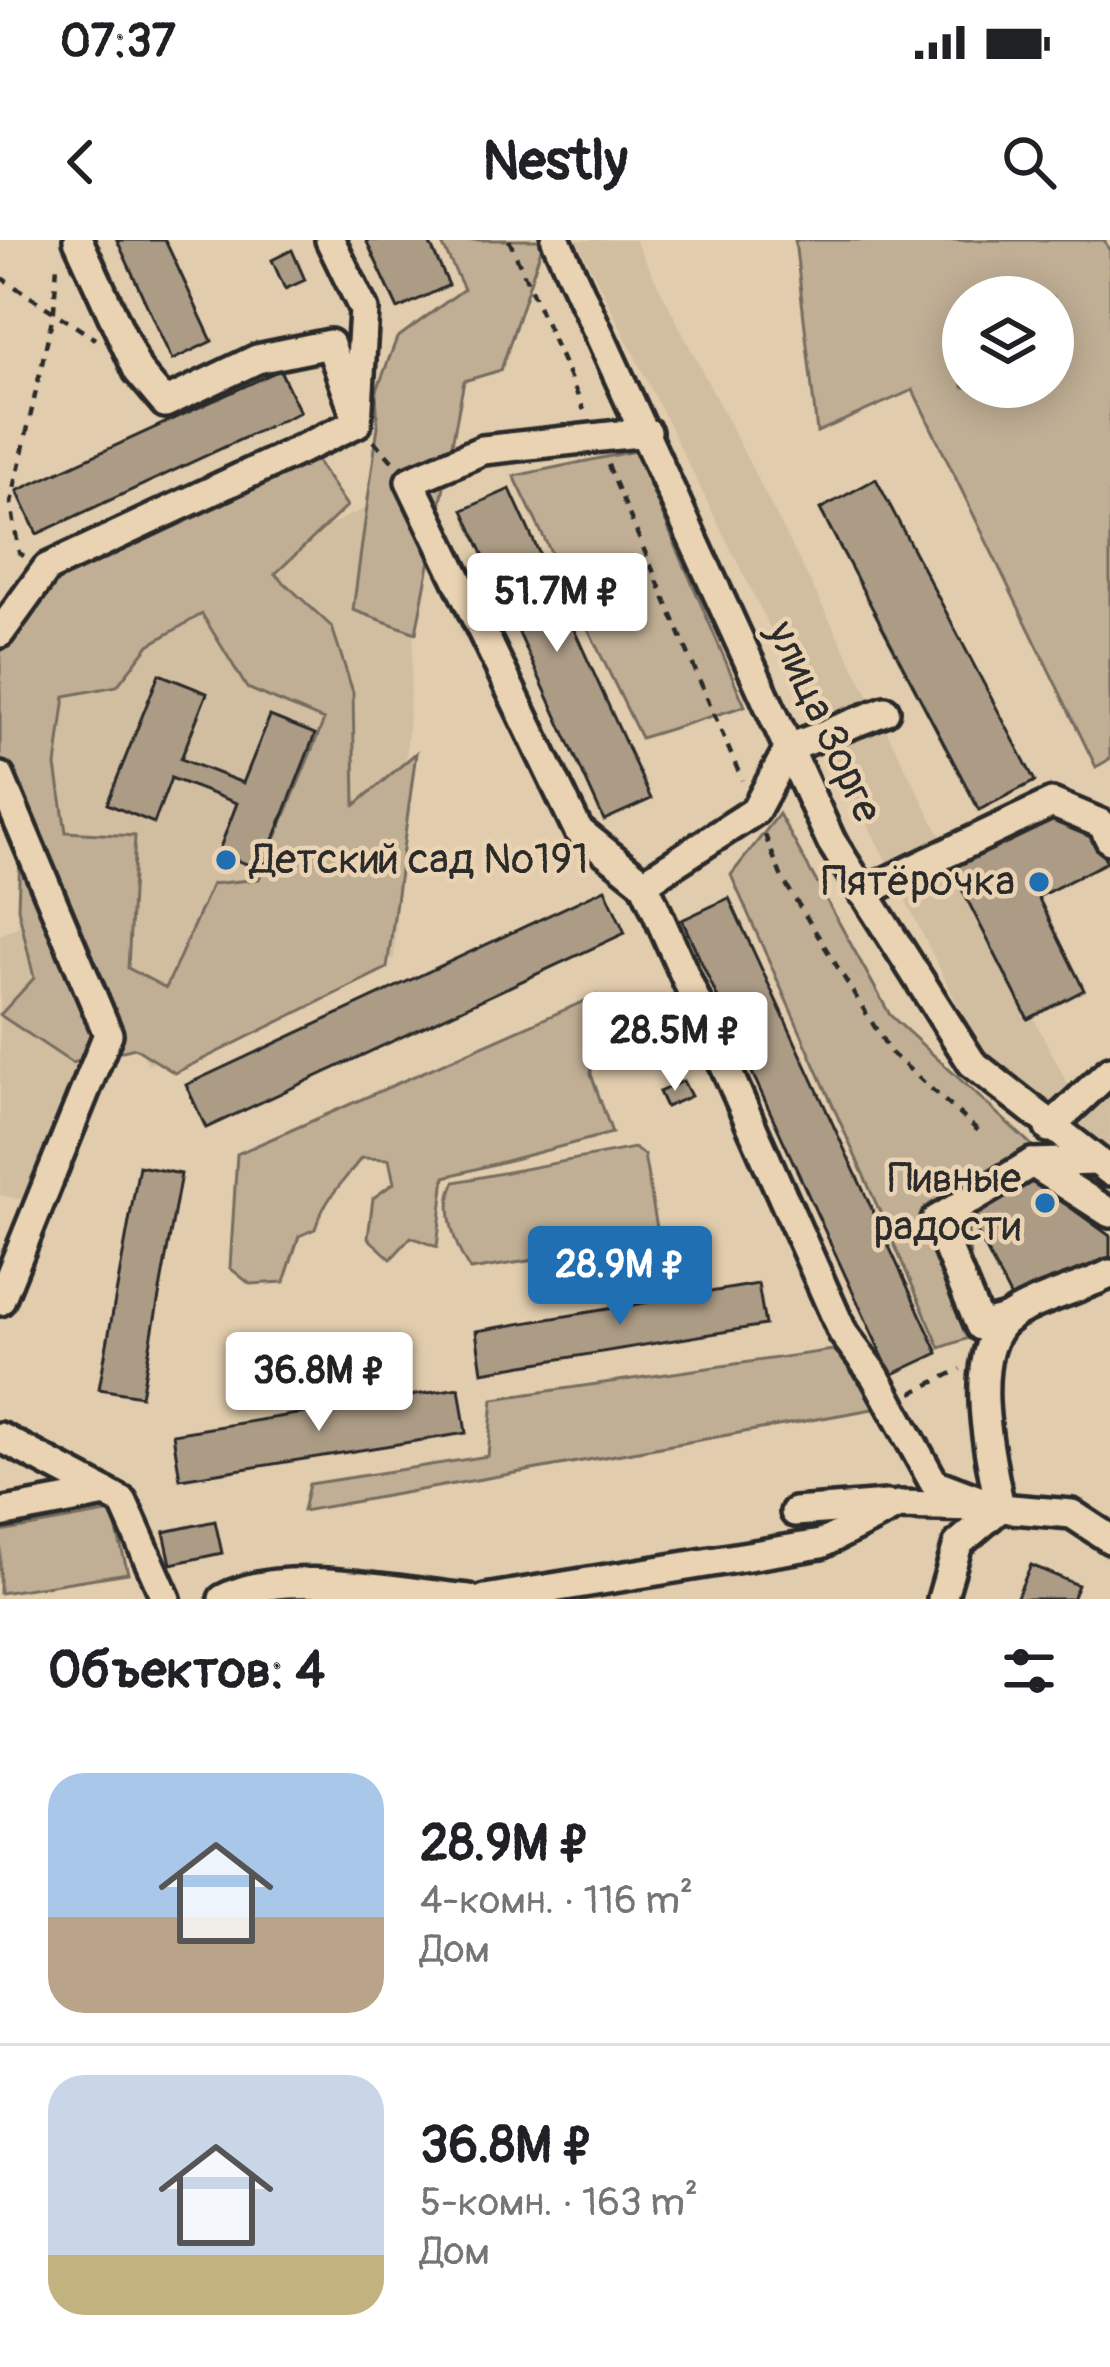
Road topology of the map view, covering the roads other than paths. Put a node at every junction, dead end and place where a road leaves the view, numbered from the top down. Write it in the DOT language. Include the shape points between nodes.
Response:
graph roads {
  1 [pos="78,240"];
  2 [pos="330,240"];
  3 [pos="556,240"];
  4 [pos="358,422"];
  5 [pos="647,432"];
  6 [pos="0,633"];
  7 [pos="885,711"];
  8 [pos="789,748"];
  9 [pos="0,777"];
  10 [pos="1110,840"];
  11 [pos="644,883"];
  12 [pos="862,893"];
  13 [pos="1110,1071"];
  14 [pos="1048,1128"];
  15 [pos="1032,1163"];
  16 [pos="1103,1166"];
  17 [pos="1110,1213"];
  18 [pos="1110,1274"];
  19 [pos="0,1301"];
  20 [pos="1009,1318"];
  21 [pos="0,1437"];
  22 [pos="106,1493"];
  23 [pos="898,1504"];
  24 [pos="1000,1508"];
  25 [pos="796,1512"];
  26 [pos="0,1514"];
  27 [pos="1110,1539"];
  28 [pos="166,1599"];
  29 [pos="223,1599"];
  30 [pos="469,1599"];
  31 [pos="485,1599"];
  32 [pos="942,1599"];
  1 -- 4 [label="street" via="138,371 165,403 256,359 330,344"];
  2 -- 4 [label="street" via="364,310"];
  3 -- 5 [label="street, улица Зорге"];
  4 -- 6 [label="street" via="47,568"];
  5 -- 8 [label="street, улица Зорге"];
  5 -- 11 [label="street" via="483,450 410,481 578,830"];
  7 -- 8 [label="street"];
  8 -- 11 [label="street" via="755,811"];
  8 -- 12 [label="street, улица Зорге"];
  9 -- 19 [label="street" via="107,1034"];
  10 -- 12 [label="street" via="1102,824 1052,803"];
  11 -- 24 [label="street" via="843,1333 934,1483"];
  12 -- 14 [label="street, улица Зорге" via="972,1064"];
  13 -- 14 [label="street"];
  14 -- 16 [label="street, улица Зорге"];
  15 -- 16 [label="street"];
  15 -- 17 [label="street"];
  15 -- 20 [label="street" via="936,1220 980,1326"];
  18 -- 20 [label="street"];
  20 -- 24 [label="street" via="987,1356 985,1432"];
  21 -- 22 [label="street"];
  22 -- 26 [label="street"];
  22 -- 28 [label="street" via="123,1502"];
  23 -- 24 [label="street"];
  23 -- 25 [label="street"];
  23 -- 31 [label="street" via="821,1544"];
  24 -- 27 [label="street" via="1072,1514"];
  24 -- 32 [label="street" via="958,1544"];
  29 -- 30 [label="street" via="245,1587 331,1584"];
}
